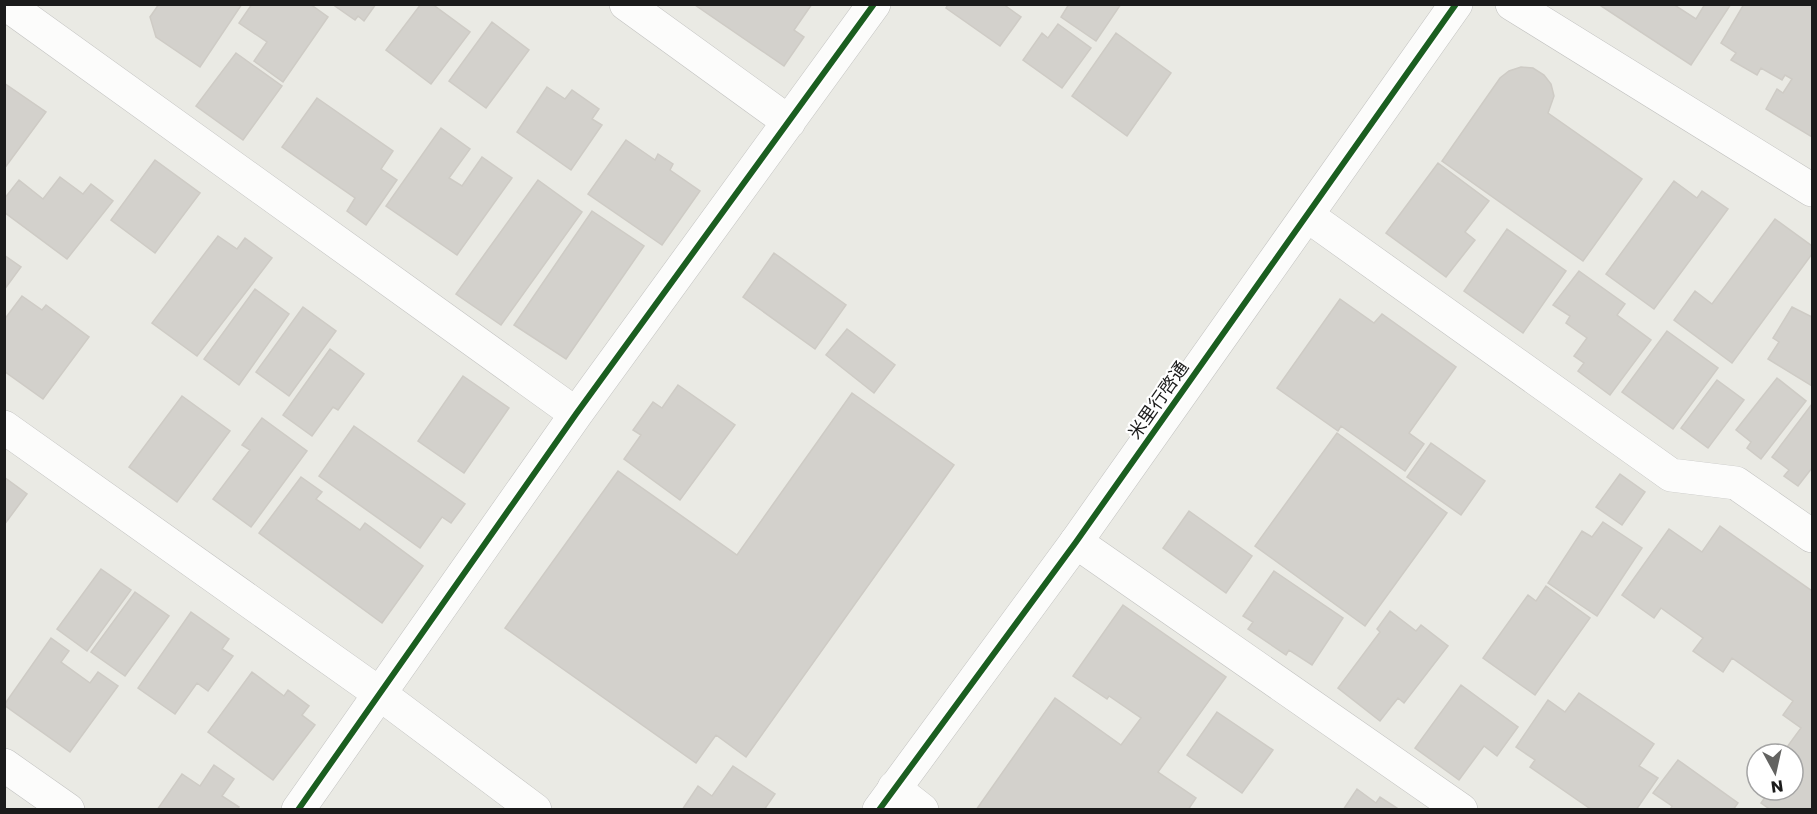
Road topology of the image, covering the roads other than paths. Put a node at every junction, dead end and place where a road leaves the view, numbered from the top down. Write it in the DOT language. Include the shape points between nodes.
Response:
graph roads {
  1 [pos="6,4"];
  2 [pos="626,4"];
  3 [pos="874,4"];
  4 [pos="1456,4"];
  5 [pos="1512,4"];
  6 [pos="789,122"];
  7 [pos="1812,190"];
  8 [pos="1308,216"];
  9 [pos="576,414"];
  10 [pos="4,427"];
  11 [pos="1812,537"];
  12 [pos="1076,542"];
  13 [pos="380,694"];
  14 [pos="4,765"];
  15 [pos="886,799"];
  16 [pos="68,810"];
  17 [pos="298,810"];
  18 [pos="536,810"];
  19 [pos="922,810"];
  20 [pos="1461,810"];
  1 -- 9 [label="street"];
  2 -- 6 [label="street"];
  3 -- 6 [label="street"];
  4 -- 8 [label="street, 米里行啓通"];
  5 -- 7 [label="street"];
  6 -- 9 [label="street"];
  8 -- 11 [label="street" via="1671,475 1736,483"];
  8 -- 12 [label="street, 米里行啓通"];
  9 -- 13 [label="street"];
  10 -- 13 [label="street"];
  12 -- 15 [label="street, 米里行啓通"];
  12 -- 20 [label="street"];
  13 -- 17 [label="street"];
  13 -- 18 [label="street"];
  14 -- 16 [label="street"];
  15 -- 19 [label="street"];
}
